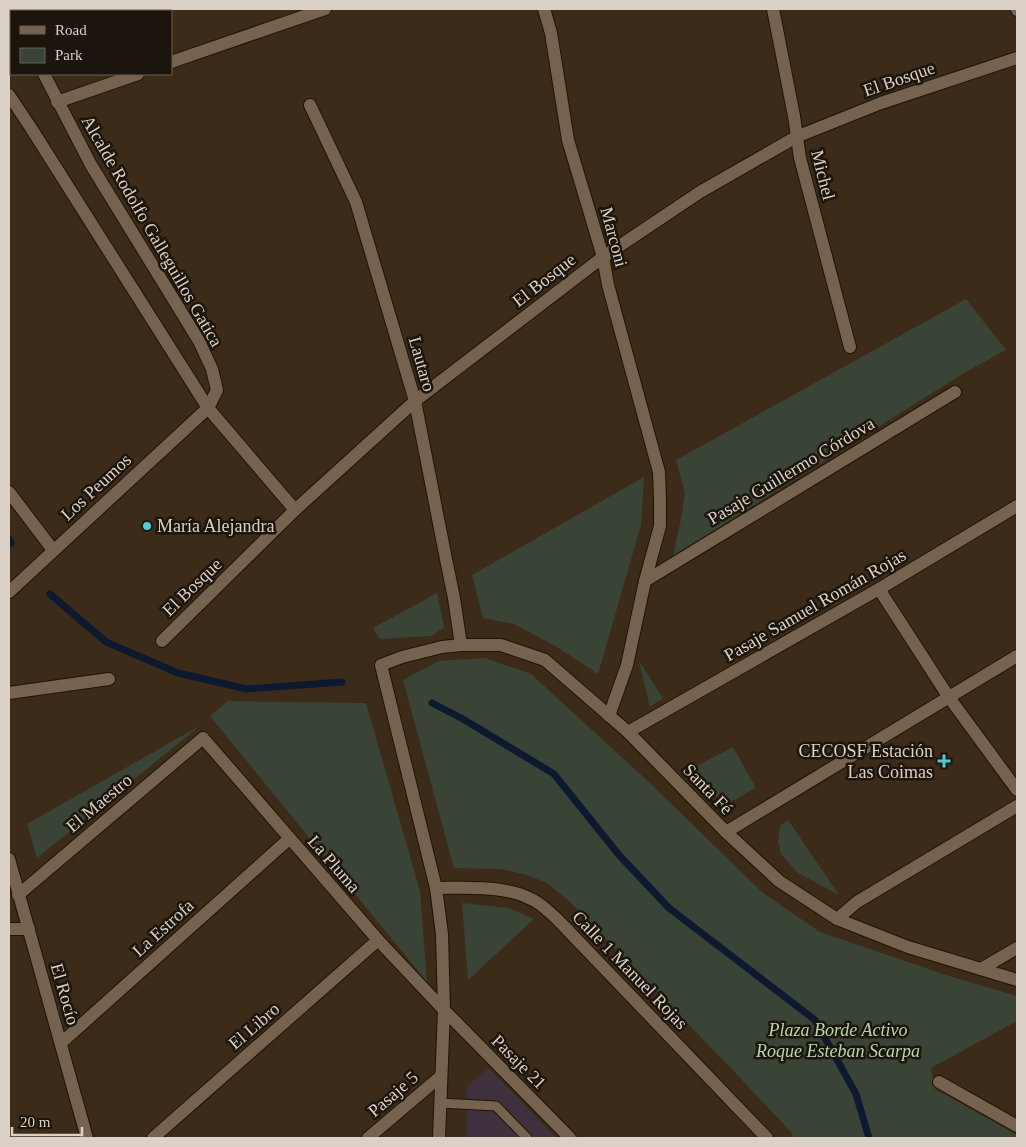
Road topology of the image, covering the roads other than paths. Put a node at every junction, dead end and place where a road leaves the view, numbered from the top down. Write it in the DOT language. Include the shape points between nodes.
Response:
graph roads {
  1 [pos="325,9"];
  2 [pos="544,9"];
  3 [pos="773,9"];
  4 [pos="1017,58"];
  5 [pos="172,62"];
  6 [pos="44,75"];
  7 [pos="135,75"];
  8 [pos="9,95"];
  9 [pos="57,102"];
  10 [pos="310,105"];
  11 [pos="796,137"];
  12 [pos="603,257"];
  13 [pos="850,347"];
  14 [pos="954,392"];
  15 [pos="415,401"];
  16 [pos="208,408"];
  17 [pos="9,492"];
  18 [pos="1017,506"];
  19 [pos="296,510"];
  20 [pos="54,550"];
  21 [pos="645,581"];
  22 [pos="11,584"];
  23 [pos="880,589"];
  24 [pos="162,641"];
  25 [pos="461,645"];
  26 [pos="1017,656"];
  27 [pos="109,679"];
  28 [pos="9,694"];
  29 [pos="948,696"];
  30 [pos="609,716"];
  31 [pos="628,732"];
  32 [pos="203,738"];
  33 [pos="1017,790"];
  34 [pos="1017,806"];
  35 [pos="726,832"];
  36 [pos="289,839"];
  37 [pos="9,859"];
  38 [pos="436,888"];
  39 [pos="18,895"];
  40 [pos="838,919"];
  41 [pos="28,928"];
  42 [pos="9,929"];
  43 [pos="378,940"];
  44 [pos="1017,948"];
  45 [pos="981,969"];
  46 [pos="1017,980"];
  47 [pos="444,1010"];
  48 [pos="61,1043"];
  49 [pos="441,1076"];
  50 [pos="939,1082"];
  51 [pos="440,1103"];
  52 [pos="1017,1126"];
  53 [pos="87,1138"];
  54 [pos="153,1138"];
  55 [pos="368,1138"];
  56 [pos="439,1138"];
  57 [pos="527,1138"];
  58 [pos="570,1138"];
  59 [pos="767,1138"];
  1 -- 5 [label="street"];
  2 -- 12 [label="street, Marconi" via="551,33 568,140"];
  3 -- 11 [label="street, Michel"];
  4 -- 11 [label="street, El Bosque" via="881,103"];
  6 -- 9 [label="street, Alcalde Rodolfo Galleguillos Gatica"];
  7 -- 9 [label="street"];
  8 -- 16 [label="street"];
  9 -- 16 [label="street, Alcalde Rodolfo Galleguillos Gatica" via="91,165 199,341 212,369 217,390"];
  10 -- 15 [label="street, Lautaro" via="356,202"];
  11 -- 12 [label="street, El Bosque" via="700,192"];
  11 -- 13 [label="street, Michel"];
  12 -- 15 [label="street, El Bosque"];
  12 -- 21 [label="street, Marconi" via="659,472 660,526"];
  14 -- 21 [label="street, Pasaje Guillermo Córdova"];
  15 -- 19 [label="street, El Bosque"];
  15 -- 25 [label="street, Lautaro"];
  16 -- 19 [label="street"];
  16 -- 20 [label="street, Los Peumos"];
  17 -- 20 [label="street"];
  18 -- 23 [label="street, Pasaje Samuel Román Rojas"];
  19 -- 24 [label="street, El Bosque"];
  20 -- 22 [label="street, Los Peumos"];
  21 -- 30 [label="street, Marconi" via="627,665"];
  23 -- 29 [label="street"];
  23 -- 31 [label="street, Pasaje Samuel Román Rojas"];
  25 -- 30 [label="street, Santa Fé" via="501,646 545,660"];
  25 -- 38 [label="street, Santa Fé" via="442,647 381,665"];
  26 -- 29 [label="street"];
  27 -- 28 [label="street"];
  29 -- 33 [label="street"];
  29 -- 35 [label="street"];
  30 -- 31 [label="street, Santa Fé"];
  31 -- 35 [label="street, Santa Fé"];
  32 -- 36 [label="street, La Pluma"];
  32 -- 39 [label="street, El Maestro"];
  34 -- 40 [label="street" via="858,902"];
  35 -- 40 [label="street, Santa Fé" via="779,881"];
  36 -- 43 [label="street, La Pluma"];
  36 -- 48 [label="street, La Estrofa"];
  37 -- 39 [label="street, El Rocío"];
  38 -- 47 [label="street" via="442,934"];
  38 -- 59 [label="street, Calle 1 Manuel Rojas" via="494,888 540,904"];
  39 -- 41 [label="street, El Rocío"];
  40 -- 45 [label="street, Santa Fé" via="908,947"];
  41 -- 42 [label="street"];
  41 -- 48 [label="street, El Rocío"];
  43 -- 47 [label="street, La Pluma"];
  43 -- 54 [label="street, El Libro"];
  44 -- 45 [label="street"];
  45 -- 46 [label="street, Santa Fé"];
  47 -- 49 [label="street"];
  47 -- 58 [label="street, Pasaje 21"];
  48 -- 53 [label="street, El Rocío"];
  49 -- 51 [label="street"];
  49 -- 55 [label="street, Pasaje 5"];
  50 -- 52 [label="street"];
  51 -- 56 [label="street"];
  51 -- 57 [label="lane" via="496,1106"];
}
